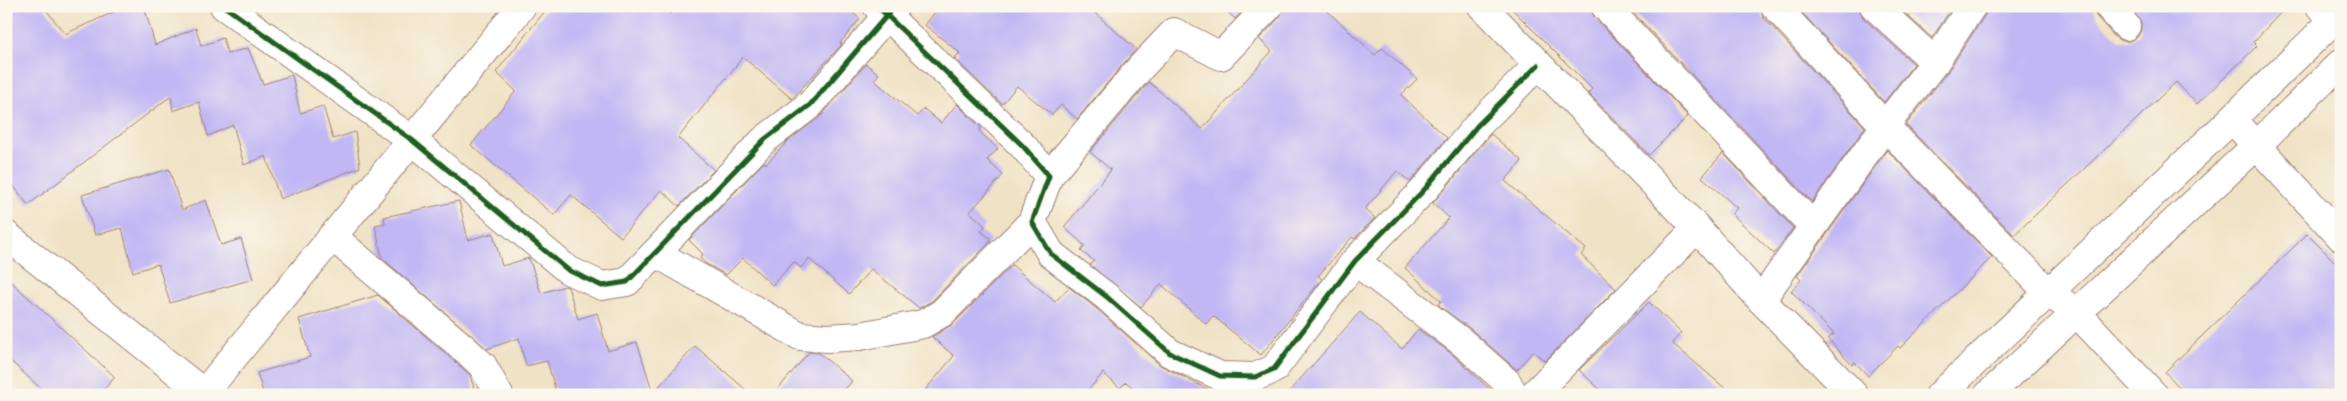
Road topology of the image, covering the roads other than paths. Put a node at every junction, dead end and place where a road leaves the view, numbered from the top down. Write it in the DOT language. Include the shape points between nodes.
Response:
graph roads {
  1 [pos="224,6"];
  2 [pos="522,6"];
  3 [pos="1269,6"];
  4 [pos="1482,6"];
  5 [pos="1605,6"];
  6 [pos="1775,6"];
  7 [pos="1874,6"];
  8 [pos="1972,6"];
  9 [pos="886,10"];
  10 [pos="2332,13"];
  11 [pos="1935,62"];
  12 [pos="2341,64"];
  13 [pos="1538,65"];
  14 [pos="2232,119"];
  15 [pos="1885,126"];
  16 [pos="412,140"];
  17 [pos="2257,145"];
  18 [pos="1049,176"];
  19 [pos="1032,222"];
  20 [pos="1812,225"];
  21 [pos="1696,228"];
  22 [pos="6,235"];
  23 [pos="332,236"];
  24 [pos="2341,237"];
  25 [pos="656,253"];
  26 [pos="1354,261"];
  27 [pos="2048,292"];
  28 [pos="1760,300"];
  29 [pos="2076,312"];
  30 [pos="205,394"];
  31 [pos="499,395"];
  32 [pos="1514,395"];
  33 [pos="1533,395"];
  34 [pos="1854,395"];
  35 [pos="1940,395"];
  36 [pos="1988,395"];
  37 [pos="2154,395"];
  1 -- 16 [label="street"];
  2 -- 16 [label="street"];
  3 -- 18 [label="street" via="1221,56 1174,32"];
  4 -- 13 [label="street"];
  5 -- 20 [label="street"];
  6 -- 15 [label="street"];
  7 -- 11 [label="street"];
  8 -- 11 [label="street"];
  9 -- 18 [label="street"];
  9 -- 25 [label="street" via="810,105 764,140"];
  10 -- 14 [label="street"];
  11 -- 15 [label="street"];
  12 -- 17 [label="street"];
  13 -- 21 [label="street"];
  13 -- 26 [label="street"];
  14 -- 17 [label="street"];
  14 -- 27 [label="street"];
  15 -- 20 [label="street"];
  15 -- 27 [label="street"];
  16 -- 23 [label="street"];
  16 -- 25 [label="street" via="568,270 602,286 627,282"];
  17 -- 24 [label="street"];
  17 -- 29 [label="street"];
  18 -- 19 [label="street"];
  19 -- 25 [label="street" via="942,313 923,324 860,336 800,336"];
  19 -- 26 [label="street" via="1051,254 1170,353 1220,376 1254,377 1274,369"];
  20 -- 28 [label="street"];
  21 -- 28 [label="street"];
  21 -- 33 [label="street"];
  22 -- 30 [label="street"];
  23 -- 30 [label="street"];
  23 -- 31 [label="street" via="483,366"];
  26 -- 32 [label="street" via="1462,342 1507,382"];
  27 -- 29 [label="street"];
  27 -- 35 [label="street"];
  28 -- 34 [label="street"];
  29 -- 36 [label="street"];
  29 -- 37 [label="street"];
}
